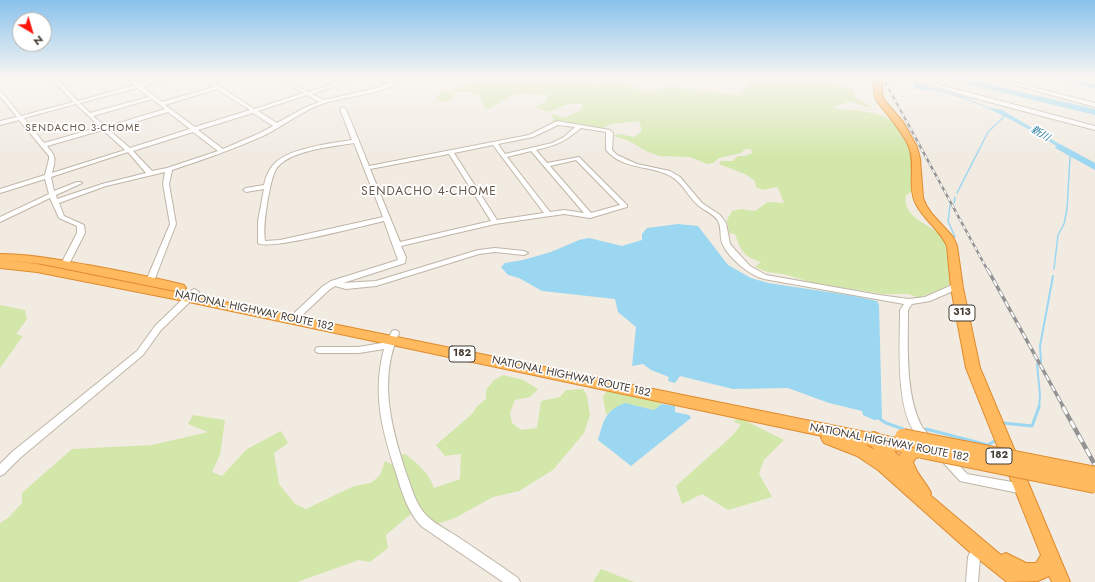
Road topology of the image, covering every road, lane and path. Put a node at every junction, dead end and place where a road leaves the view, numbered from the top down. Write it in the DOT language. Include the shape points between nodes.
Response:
graph roads {
  1 [pos="10,105"];
  2 [pos="70,105"];
  3 [pos="80,105"];
  4 [pos="124,105"];
  5 [pos="164,105"];
  6 [pos="246,105"];
  7 [pos="270,105"];
  8 [pos="317,105"];
  9 [pos="884,105"];
  10 [pos="1007,105"];
  11 [pos="343,109"];
  12 [pos="170,110"];
  13 [pos="254,110"];
  14 [pos="89,115"];
  15 [pos="20,118"];
  16 [pos="0,123"];
  17 [pos="277,126"];
  18 [pos="579,127"];
  19 [pos="105,128"];
  20 [pos="1095,128"];
  21 [pos="196,129"];
  22 [pos="355,141"];
  23 [pos="494,144"];
  24 [pos="43,146"];
  25 [pos="532,149"];
  26 [pos="129,150"];
  27 [pos="222,151"];
  28 [pos="450,151"];
  29 [pos="503,156"];
  30 [pos="546,165"];
  31 [pos="366,168"];
  32 [pos="170,169"];
  33 [pos="151,174"];
  34 [pos="48,176"];
  35 [pos="79,184"];
  36 [pos="268,186"];
  37 [pos="246,190"];
  38 [pos="0,191"];
  39 [pos="53,194"];
  40 [pos="56,202"];
  41 [pos="548,214"];
  42 [pos="590,216"];
  43 [pos="386,218"];
  44 [pos="0,220"];
  45 [pos="495,222"];
  46 [pos="397,244"];
  47 [pos="524,253"];
  48 [pos="0,257"];
  49 [pos="0,264"];
  50 [pos="65,264"];
  51 [pos="150,281"];
  52 [pos="334,283"];
  53 [pos="957,288"];
  54 [pos="192,295"];
  55 [pos="909,302"];
  56 [pos="295,316"];
  57 [pos="392,339"];
  58 [pos="319,350"];
  59 [pos="765,418"];
  60 [pos="873,436"];
  61 [pos="922,450"];
  62 [pos="0,471"];
  63 [pos="1095,475"];
  64 [pos="1095,485"];
  65 [pos="1023,490"];
  66 [pos="932,507"];
  67 [pos="985,554"];
  68 [pos="1050,555"];
  69 [pos="514,582"];
  70 [pos="972,582"];
  71 [pos="1008,582"];
  72 [pos="1022,582"];
  73 [pos="1061,582"];
  1 -- 15 [label="street"];
  2 -- 15 [label="street"];
  3 -- 14 [label="street"];
  4 -- 14 [label="street"];
  5 -- 12 [label="street"];
  6 -- 13 [label="street"];
  7 -- 13 [label="street"];
  8 -- 17 [label="street"];
  9 -- 53 [label="highway, 313" via="900,124 913,147 918,198 928,216 949,238"];
  10 -- 20 [label="street"];
  11 -- 22 [label="street"];
  12 -- 19 [label="street"];
  12 -- 21 [label="street"];
  13 -- 17 [label="street"];
  13 -- 21 [label="street"];
  14 -- 19 [label="street"];
  15 -- 16 [label="street"];
  15 -- 24 [label="street"];
  17 -- 27 [label="street"];
  18 -- 23 [label="street" via="555,124 536,135"];
  18 -- 25 [label="street" via="554,144"];
  18 -- 55 [label="street" via="608,131 609,150 615,156 641,167 668,172 678,178 700,204 718,216 723,224 726,244 747,268 764,277 778,280"];
  19 -- 24 [label="street"];
  19 -- 26 [label="street"];
  21 -- 26 [label="street"];
  21 -- 27 [label="street"];
  22 -- 31 [label="street"];
  22 -- 36 [label="street" via="295,152 276,164"];
  23 -- 28 [label="street"];
  23 -- 29 [label="street"];
  24 -- 34 [label="street" via="53,160"];
  25 -- 29 [label="street"];
  25 -- 30 [label="street"];
  26 -- 33 [label="street"];
  26 -- 34 [label="street"];
  27 -- 32 [label="street"];
  28 -- 31 [label="street"];
  28 -- 45 [label="street"];
  29 -- 41 [label="street"];
  30 -- 42 [label="street"];
  30 -- 42 [label="street" via="577,158 625,206"];
  31 -- 43 [label="street"];
  32 -- 33 [label="street"];
  32 -- 51 [label="street" via="166,184 173,224"];
  33 -- 40 [label="street" via="104,185"];
  34 -- 38 [label="street"];
  34 -- 39 [label="street" via="48,187"];
  35 -- 39 [label="street"];
  36 -- 37 [label="street"];
  36 -- 43 [label="street" via="260,231 262,244"];
  39 -- 40 [label="street"];
  39 -- 44 [label="street"];
  40 -- 50 [label="street" via="61,217 81,225 81,233"];
  41 -- 42 [label="street" via="564,212"];
  41 -- 45 [label="street"];
  43 -- 46 [label="street"];
  45 -- 46 [label="street"];
  46 -- 52 [label="street" via="402,261"];
  47 -- 52 [label="street" via="495,250 478,252 376,283 346,286"];
  48 -- 50 [label="highway, NATIONAL HIGHWAY ROUTE 182 / 182"];
  49 -- 54 [label="highway, NATIONAL HIGHWAY ROUTE 182 / 182"];
  50 -- 51 [label="highway, NATIONAL HIGHWAY ROUTE 182 / 182"];
  51 -- 54 [label="highway, NATIONAL HIGHWAY ROUTE 182 / 182"];
  52 -- 56 [label="street"];
  53 -- 55 [label="street" via="927,299"];
  53 -- 65 [label="highway, 313" via="973,368"];
  54 -- 56 [label="highway, NATIONAL HIGHWAY ROUTE 182 / 182"];
  54 -- 62 [label="street" via="158,328 140,353"];
  55 -- 65 [label="street" via="904,310 904,354 907,401 917,429 964,478"];
  56 -- 57 [label="highway, NATIONAL HIGHWAY ROUTE 182 / 182"];
  57 -- 58 [label="street" via="359,350"];
  57 -- 59 [label="highway, NATIONAL HIGHWAY ROUTE 182 / 182"];
  57 -- 60 [label="highway, NATIONAL HIGHWAY ROUTE 182 / 182"];
  57 -- 69 [label="street" via="384,374 382,406 391,444 415,512 425,522"];
  59 -- 60 [label="highway, NATIONAL HIGHWAY ROUTE 182 / 182"];
  59 -- 66 [label="highway" via="787,428 841,442 863,451 884,464"];
  60 -- 61 [label="highway, NATIONAL HIGHWAY ROUTE 182 / 182"];
  60 -- 63 [label="highway, NATIONAL HIGHWAY ROUTE 182 / 182, bridge" via="903,437"];
  60 -- 66 [label="highway"];
  61 -- 64 [label="highway, NATIONAL HIGHWAY ROUTE 182 / 182, bridge"];
  61 -- 66 [label="highway" via="911,453 905,460 907,470"];
  65 -- 68 [label="highway, 313"];
  66 -- 67 [label="highway"];
  67 -- 68 [label="highway" via="1019,570 1034,573 1043,571"];
  67 -- 70 [label="street" via="974,557"];
  67 -- 71 [label="highway"];
  67 -- 72 [label="highway"];
  68 -- 73 [label="highway, 313"];
}
